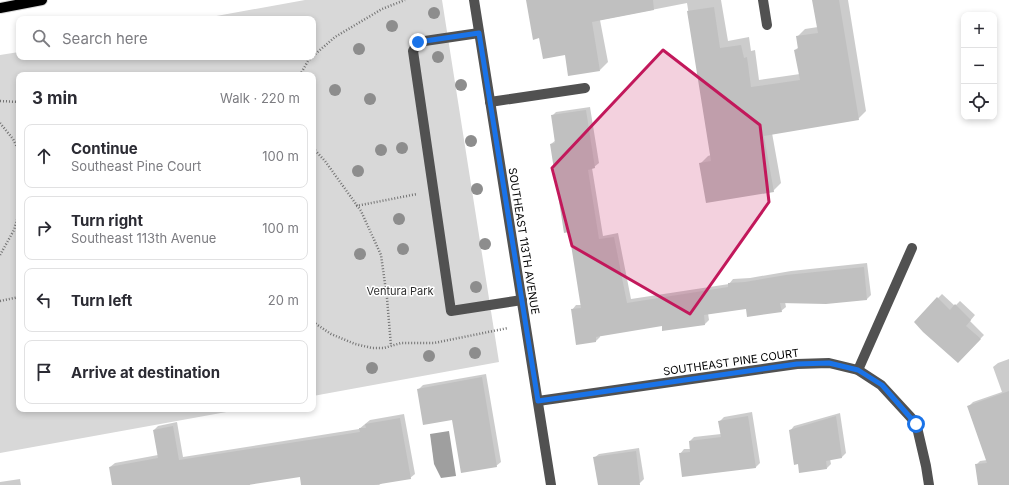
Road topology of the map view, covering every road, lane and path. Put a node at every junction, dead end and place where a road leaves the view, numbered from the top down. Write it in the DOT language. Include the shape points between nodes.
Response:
graph roads {
  1 [pos="42,0"];
  2 [pos="405,0"];
  3 [pos="474,0"];
  4 [pos="763,0"];
  5 [pos="0,8"];
  6 [pos="768,25"];
  7 [pos="479,33"];
  8 [pos="316,54"];
  9 [pos="309,60"];
  10 [pos="302,72"];
  11 [pos="585,88"];
  12 [pos="0,101"];
  13 [pos="16,102"];
  14 [pos="490,102"];
  15 [pos="0,123"];
  16 [pos="16,146"];
  17 [pos="316,151"];
  18 [pos="434,191"];
  19 [pos="356,206"];
  20 [pos="16,223"];
  21 [pos="912,248"];
  22 [pos="0,255"];
  23 [pos="16,298"];
  24 [pos="522,300"];
  25 [pos="0,301"];
  26 [pos="316,324"];
  27 [pos="526,324"];
  28 [pos="391,346"];
  29 [pos="858,370"];
  30 [pos="538,401"];
  31 [pos="551,485"];
  32 [pos="929,485"];
  1 -- 5 [label="main road"];
  2 -- 8 [label="path" via="382,9 335,37"];
  3 -- 7 [label="street, SOUTHEAST 113TH AVENUE"];
  4 -- 6 [label="street"];
  7 -- 14 [label="street, SOUTHEAST 113TH AVENUE"];
  7 -- 18 [label="street" via="418,42 413,51"];
  9 -- 10 [label="path"];
  11 -- 14 [label="street"];
  12 -- 13 [label="path"];
  14 -- 24 [label="street, SOUTHEAST 113TH AVENUE"];
  15 -- 16 [label="path"];
  17 -- 19 [label="path"];
  18 -- 19 [label="path"];
  18 -- 24 [label="street" via="451,312"];
  19 -- 28 [label="path" via="381,255"];
  20 -- 22 [label="path"];
  21 -- 29 [label="street"];
  23 -- 25 [label="path"];
  24 -- 27 [label="street, SOUTHEAST 113TH AVENUE"];
  26 -- 28 [label="path" via="331,334 355,344 372,348"];
  27 -- 28 [label="path" via="434,343 401,343"];
  27 -- 30 [label="street, SOUTHEAST 113TH AVENUE"];
  29 -- 30 [label="street, SOUTHEAST PINE COURT" via="829,363 797,364"];
  29 -- 32 [label="street, SOUTHEAST PINE COURT" via="882,385 916,424"];
  30 -- 31 [label="street, SOUTHEAST 113TH AVENUE"];
}
